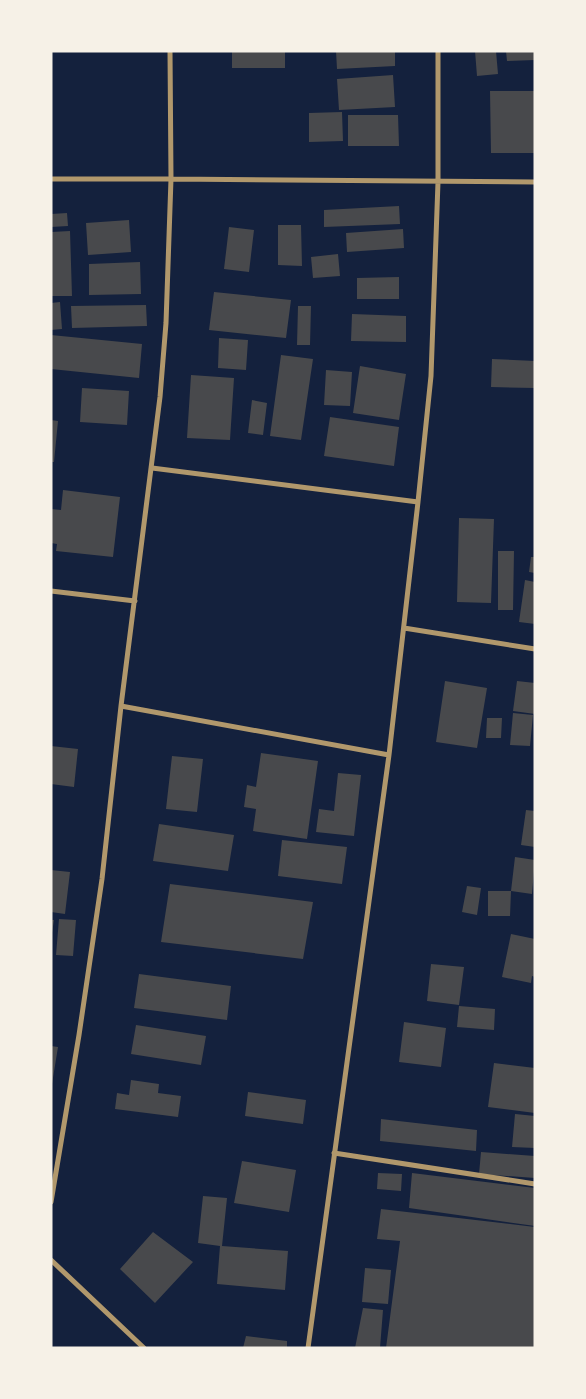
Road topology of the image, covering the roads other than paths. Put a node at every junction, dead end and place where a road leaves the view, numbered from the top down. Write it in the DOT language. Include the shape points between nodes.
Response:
graph roads {
  1 [pos="170,51"];
  2 [pos="438,51"];
  3 [pos="51,179"];
  4 [pos="171,179"];
  5 [pos="438,182"];
  6 [pos="535,182"];
  7 [pos="152,468"];
  8 [pos="418,502"];
  9 [pos="51,591"];
  10 [pos="135,601"];
  11 [pos="404,628"];
  12 [pos="535,649"];
  13 [pos="121,706"];
  14 [pos="388,755"];
  15 [pos="334,1152"];
  16 [pos="535,1184"];
  17 [pos="51,1202"];
  18 [pos="51,1260"];
  19 [pos="144,1348"];
  20 [pos="308,1348"];
  1 -- 4 [label="street"];
  2 -- 5 [label="street"];
  3 -- 4 [label="street"];
  4 -- 5 [label="street"];
  4 -- 7 [label="street" via="166,323"];
  5 -- 6 [label="street"];
  5 -- 8 [label="street" via="430,376"];
  7 -- 8 [label="street"];
  7 -- 10 [label="street"];
  8 -- 11 [label="street"];
  9 -- 10 [label="street"];
  10 -- 13 [label="street"];
  11 -- 12 [label="street"];
  11 -- 14 [label="street"];
  13 -- 14 [label="street"];
  13 -- 17 [label="street" via="102,879"];
  14 -- 15 [label="street"];
  15 -- 16 [label="street"];
  15 -- 20 [label="street"];
  18 -- 19 [label="street"];
}
